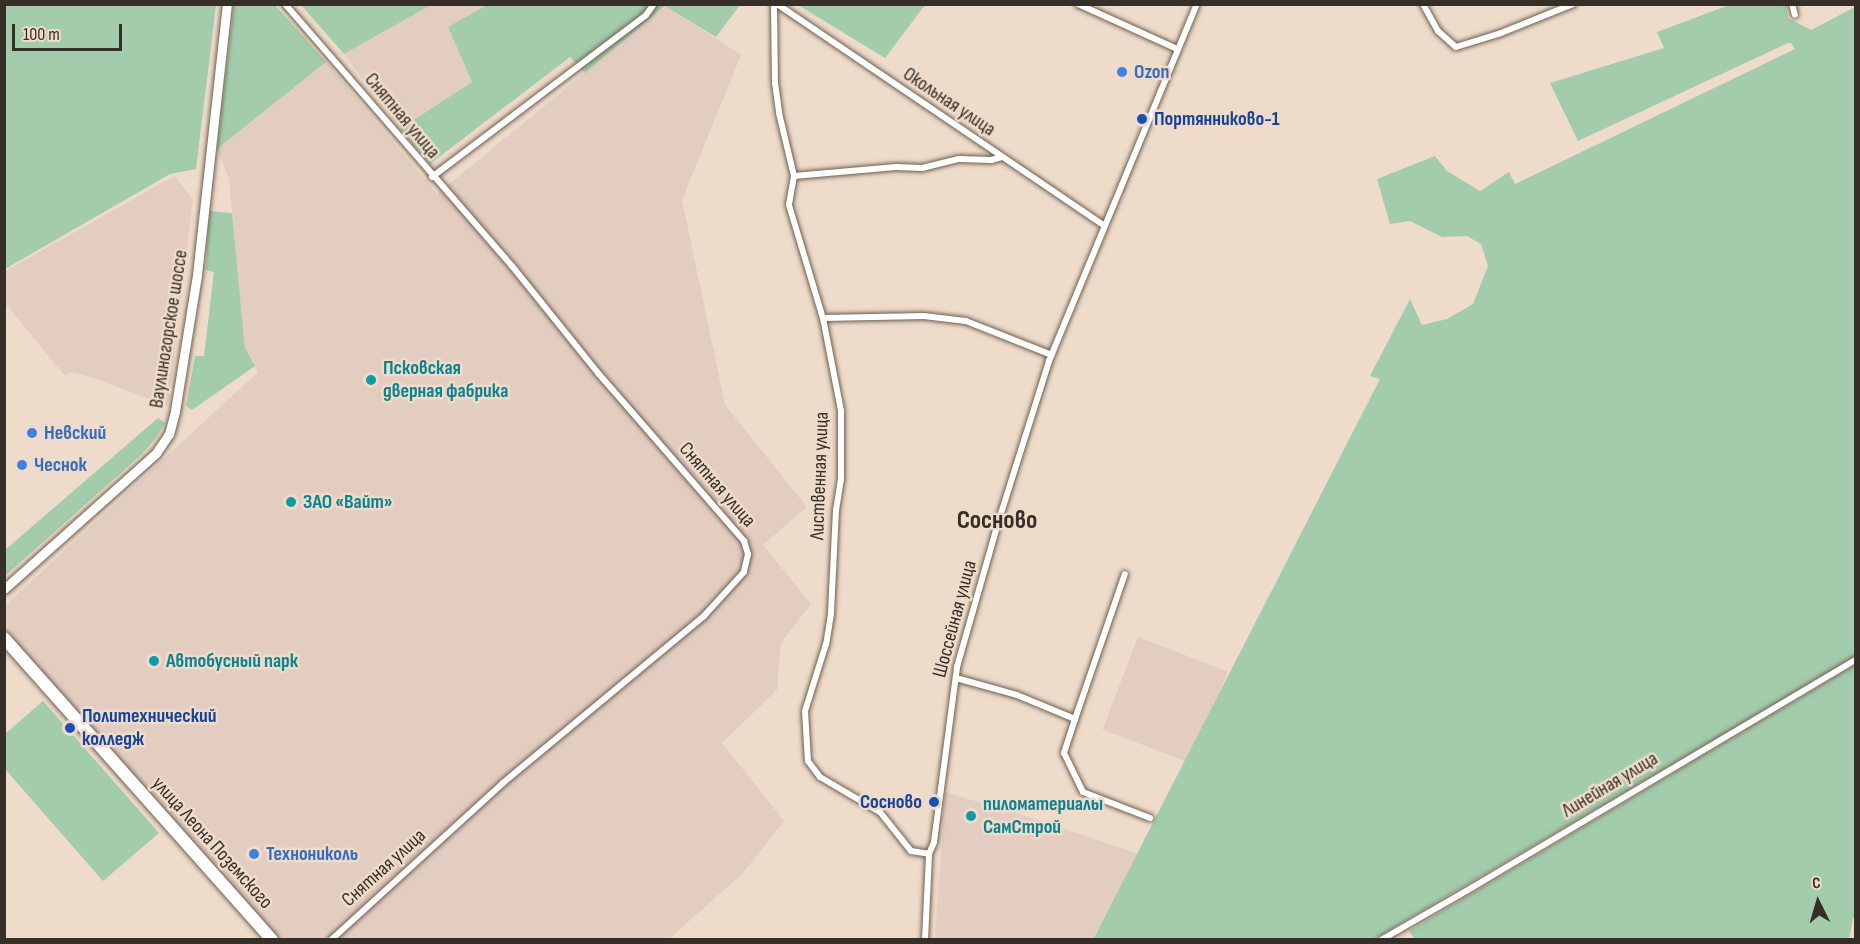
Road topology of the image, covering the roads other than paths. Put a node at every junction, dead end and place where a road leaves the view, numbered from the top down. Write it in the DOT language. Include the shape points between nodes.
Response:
graph roads {
  1 [pos="227,4"];
  2 [pos="285,4"];
  3 [pos="654,4"];
  4 [pos="776,4"];
  5 [pos="1078,4"];
  6 [pos="1197,4"];
  7 [pos="1423,4"];
  8 [pos="1573,4"];
  9 [pos="1792,4"];
  10 [pos="1795,15"];
  11 [pos="1178,49"];
  12 [pos="1002,158"];
  13 [pos="794,176"];
  14 [pos="432,177"];
  15 [pos="1104,225"];
  16 [pos="823,318"];
  17 [pos="1052,355"];
  18 [pos="1125,574"];
  19 [pos="4,590"];
  20 [pos="4,638"];
  21 [pos="1856,660"];
  22 [pos="956,678"];
  23 [pos="1076,719"];
  24 [pos="1150,818"];
  25 [pos="928,854"];
  26 [pos="272,939"];
  27 [pos="331,939"];
  28 [pos="925,939"];
  29 [pos="1381,939"];
  1 -- 19 [label="street, Ваулиногорское шоссе" via="197,275 169,434 156,453"];
  2 -- 14 [label="street, Снятная улица"];
  3 -- 14 [label="street" via="646,15"];
  4 -- 12 [label="street, Окольная улица"];
  4 -- 13 [label="street, Лиственная улица" via="775,83"];
  5 -- 11 [label="street"];
  6 -- 11 [label="street, Шоссейная улица"];
  7 -- 8 [label="street" via="1434,26 1456,47"];
  9 -- 10 [label="street"];
  11 -- 15 [label="street, Шоссейная улица"];
  12 -- 13 [label="street" via="959,159 922,168"];
  12 -- 15 [label="street, Окольная улица"];
  13 -- 16 [label="street, Лиственная улица" via="789,205"];
  14 -- 27 [label="street, Снятная улица" via="744,541 747,563 744,572 704,616 503,783"];
  15 -- 17 [label="street, Шоссейная улица"];
  16 -- 17 [label="street" via="924,316 966,321"];
  16 -- 25 [label="street, Лиственная улица" via="841,411 841,479 831,614 805,711 808,761 820,777 880,812 911,851"];
  17 -- 22 [label="street, Шоссейная улица" via="998,523"];
  18 -- 23 [label="street"];
  20 -- 26 [label="highway, улица Леона Поземского"];
  21 -- 29 [label="street, Линейная улица"];
  22 -- 23 [label="street" via="1017,695"];
  22 -- 25 [label="street, Шоссейная улица" via="934,842"];
  23 -- 24 [label="street" via="1064,753 1083,792"];
  25 -- 28 [label="street, Шоссейная улица"];
}
